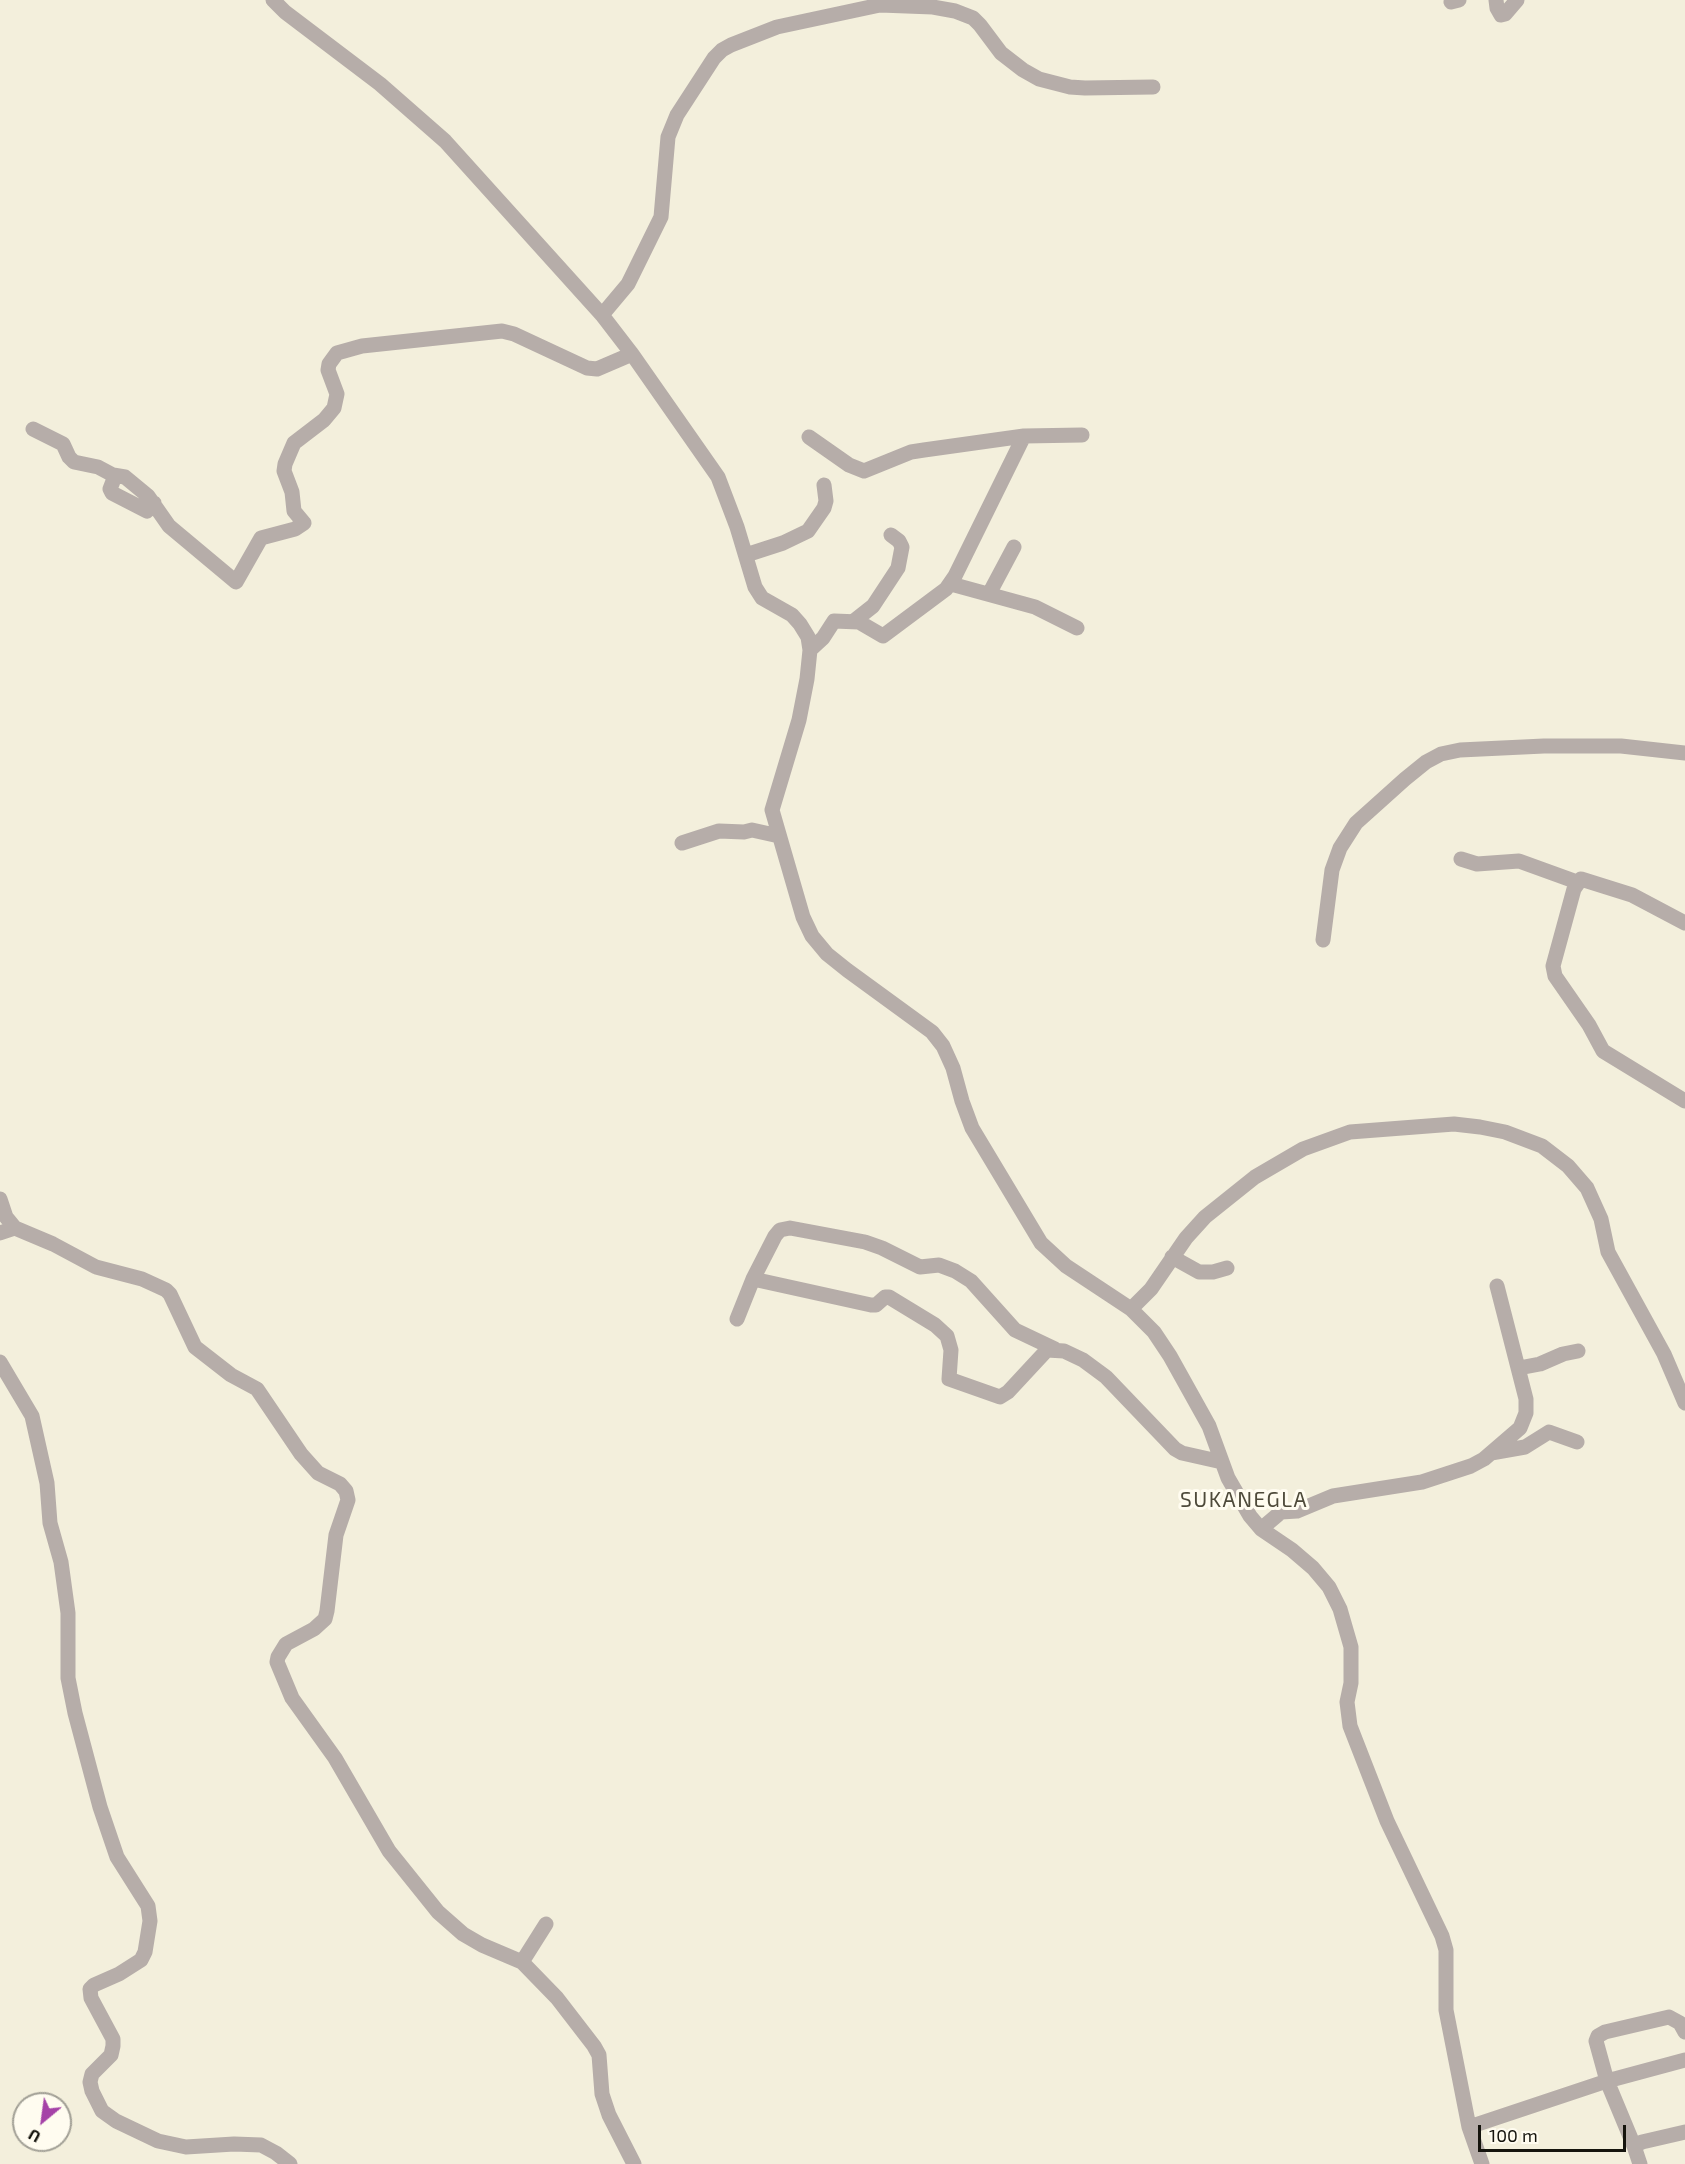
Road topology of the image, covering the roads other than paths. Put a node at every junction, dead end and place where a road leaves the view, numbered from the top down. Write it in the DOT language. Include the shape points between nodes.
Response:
graph roads {
  1 [pos="273,0"];
  2 [pos="1496,0"];
  3 [pos="1517,0"];
  4 [pos="1153,87"];
  5 [pos="602,315"];
  6 [pos="632,354"];
  7 [pos="33,429"];
  8 [pos="1082,435"];
  9 [pos="1024,436"];
  10 [pos="809,437"];
  11 [pos="824,485"];
  12 [pos="891,535"];
  13 [pos="1014,547"];
  14 [pos="746,555"];
  15 [pos="951,584"];
  16 [pos="989,594"];
  17 [pos="854,621"];
  18 [pos="1077,628"];
  19 [pos="810,650"];
  20 [pos="1685,753"];
  21 [pos="779,836"];
  22 [pos="682,843"];
  23 [pos="1461,859"];
  24 [pos="1577,882"];
  25 [pos="1685,923"];
  26 [pos="1323,940"];
  27 [pos="1685,1101"];
  28 [pos="0,1199"];
  29 [pos="15,1228"];
  30 [pos="0,1233"];
  31 [pos="1172,1257"];
  32 [pos="1227,1268"];
  33 [pos="753,1279"];
  34 [pos="1497,1286"];
  35 [pos="1131,1309"];
  36 [pos="737,1319"];
  37 [pos="1055,1349"];
  38 [pos="1578,1351"];
  39 [pos="0,1362"];
  40 [pos="1519,1368"];
  41 [pos="1685,1403"];
  42 [pos="1577,1442"];
  43 [pos="1491,1453"];
  44 [pos="1222,1462"];
  45 [pos="1261,1529"];
  46 [pos="546,1924"];
  47 [pos="522,1962"];
  48 [pos="1685,2032"];
  49 [pos="1685,2060"];
  50 [pos="1607,2081"];
  51 [pos="1468,2127"];
  52 [pos="1685,2132"];
  53 [pos="1634,2146"];
  54 [pos="290,2164"];
  55 [pos="634,2164"];
  56 [pos="1482,2164"];
  57 [pos="1640,2164"];
  1 -- 5 [label="street" via="445,141"];
  2 -- 3 [label="street" via="1501,15"];
  4 -- 5 [label="street" via="1084,88 1039,79 1001,53 973,18 933,7 880,5 777,27 731,45 714,58 677,115 668,137 663,203 657,226 625,290"];
  5 -- 6 [label="street"];
  6 -- 7 [label="street" via="597,369 587,368 502,331 362,346 337,353 328,370 337,394 334,408 294,442 285,464 294,511 304,523 261,538 237,582 169,526 154,503 125,477 71,460 63,444"];
  6 -- 14 [label="street" via="718,477"];
  8 -- 9 [label="street"];
  9 -- 10 [label="street" via="911,452 864,471"];
  9 -- 15 [label="street"];
  11 -- 14 [label="street" via="824,508 808,531"];
  12 -- 17 [label="street" via="902,547 898,568 873,606"];
  13 -- 16 [label="street"];
  14 -- 19 [label="street" via="762,598 792,615 808,637"];
  15 -- 16 [label="street"];
  15 -- 17 [label="street" via="882,636"];
  16 -- 18 [label="street" via="1035,607"];
  17 -- 19 [label="street" via="833,622"];
  19 -- 21 [label="street" via="799,720 773,803"];
  20 -- 26 [label="street" via="1621,746 1544,746 1441,754 1405,779 1356,823 1340,848 1332,870"];
  21 -- 22 [label="street" via="752,830 720,831"];
  21 -- 35 [label="street" via="812,936 847,970 932,1032 953,1068 972,1128 1041,1243 1066,1266"];
  23 -- 24 [label="street" via="1477,864 1519,861"];
  24 -- 25 [label="street" via="1587,879 1632,895"];
  24 -- 27 [label="street" via="1553,961 1555,976 1603,1051"];
  28 -- 29 [label="street"];
  29 -- 30 [label="street"];
  29 -- 47 [label="street" via="96,1267 166,1290 195,1347 257,1389 301,1454 318,1473 346,1491 348,1500 336,1535 325,1618 282,1647 277,1662 292,1698 335,1758 389,1851 438,1912 463,1934"];
  31 -- 32 [label="street" via="1199,1272"];
  31 -- 35 [label="street" via="1151,1289"];
  31 -- 41 [label="street" via="1205,1217 1255,1177 1316,1143 1350,1132 1454,1124 1505,1132 1542,1146 1568,1166 1587,1188 1608,1252 1664,1354"];
  33 -- 36 [label="street"];
  33 -- 37 [label="street" via="775,1236 783,1229 855,1239 920,1267 939,1265 964,1276 1015,1330"];
  33 -- 37 [label="street" via="871,1305 890,1297 947,1336 951,1350 949,1378 1000,1397 1047,1350"];
  34 -- 40 [label="street"];
  35 -- 44 [label="street" via="1154,1332 1170,1356 1209,1426"];
  37 -- 44 [label="street" via="1095,1368 1175,1449"];
  38 -- 40 [label="street"];
  39 -- 54 [label="street" via="32,1416 47,1483 50,1523 62,1562 68,1613 68,1678 100,1807 117,1857 148,1906 150,1921 146,1952 141,1960 90,1989 113,2039 111,2055 92,2074 92,2091 102,2111 158,2141 186,2147 261,2145"];
  40 -- 43 [label="street" via="1526,1413 1520,1428"];
  42 -- 43 [label="street" via="1549,1432 1525,1447"];
  43 -- 45 [label="street" via="1471,1466 1422,1482 1339,1494 1297,1512 1284,1511"];
  44 -- 45 [label="street"];
  45 -- 51 [label="street" via="1313,1568 1340,1609 1351,1647 1347,1702 1350,1726 1387,1821 1446,1950 1446,2010"];
  46 -- 47 [label="street"];
  47 -- 55 [label="street" via="557,1998 599,2055 602,2094"];
  48 -- 50 [label="street" via="1670,2017 1601,2034 1596,2043"];
  49 -- 50 [label="street"];
  50 -- 51 [label="street"];
  50 -- 53 [label="street"];
  51 -- 56 [label="street"];
  52 -- 53 [label="street"];
  53 -- 57 [label="street"];
}
